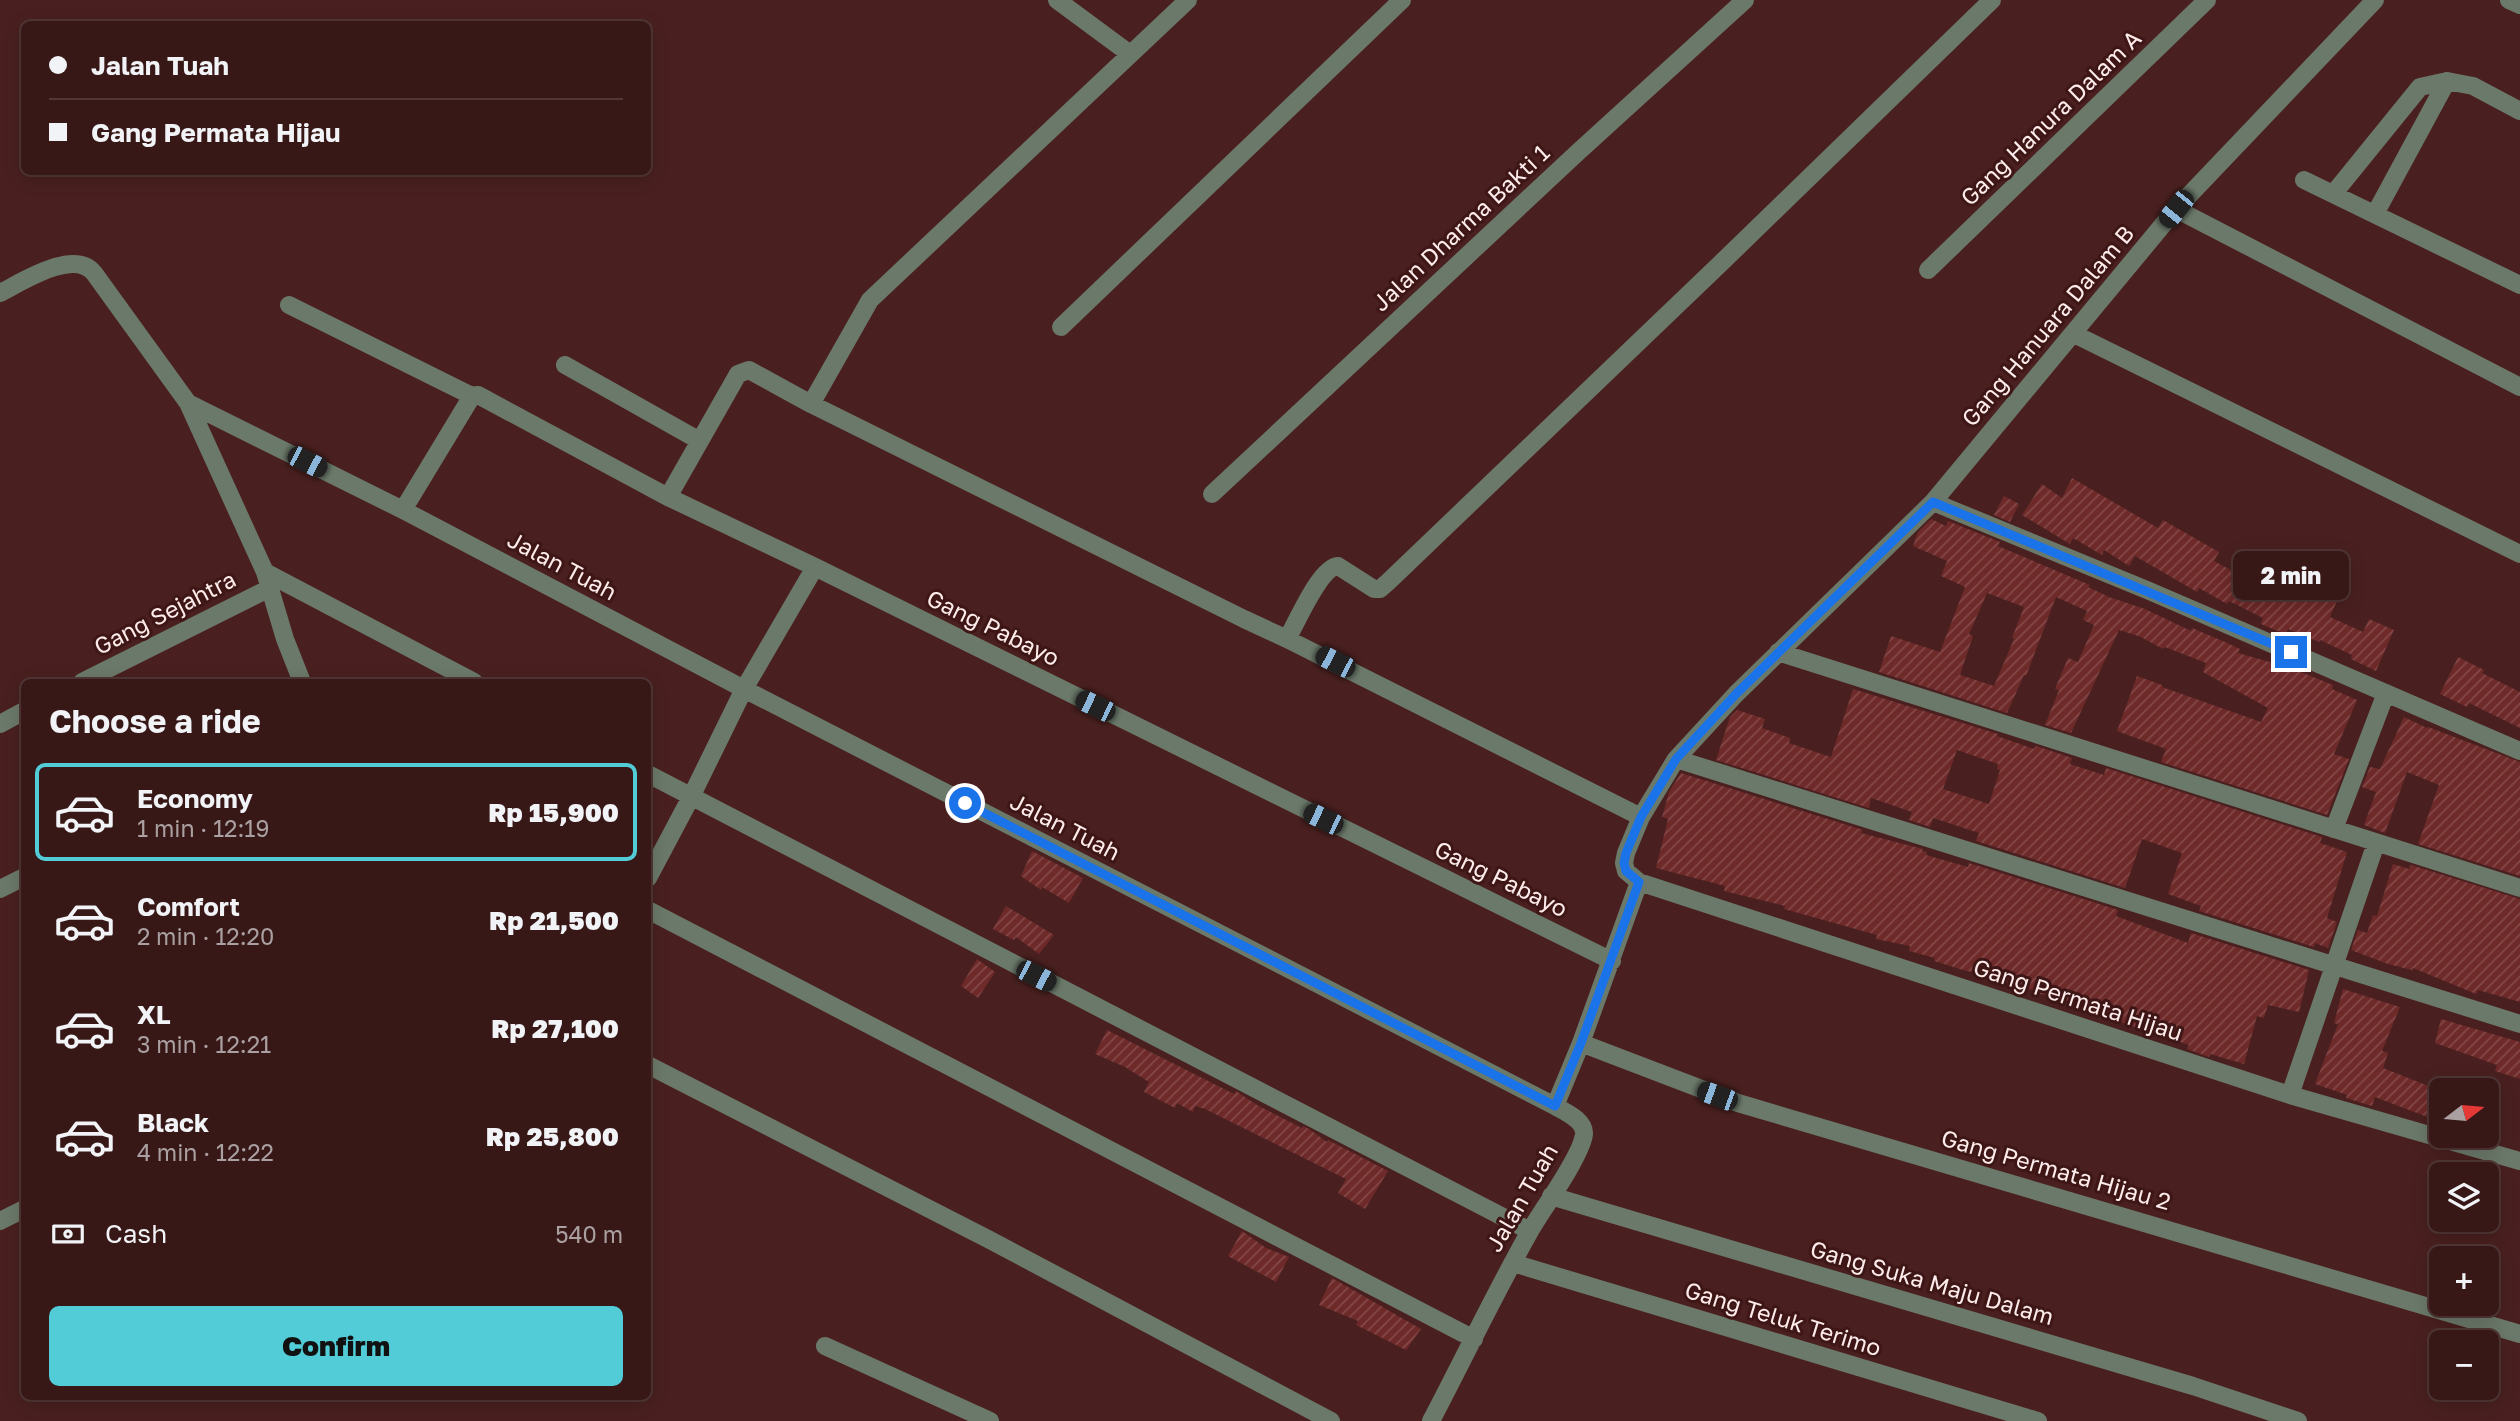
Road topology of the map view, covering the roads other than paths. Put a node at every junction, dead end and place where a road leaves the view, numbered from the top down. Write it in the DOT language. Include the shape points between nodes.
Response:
graph roads {
  1 [pos="1059,0"];
  2 [pos="1188,0"];
  3 [pos="1402,0"];
  4 [pos="1745,0"];
  5 [pos="1992,0"];
  6 [pos="2207,0"];
  7 [pos="2375,0"];
  8 [pos="2509,0"];
  9 [pos="2520,5"];
  10 [pos="1130,54"];
  11 [pos="2447,81"];
  12 [pos="2520,111"];
  13 [pos="2304,180"];
  14 [pos="2334,193"];
  15 [pos="2176,209"];
  16 [pos="2375,214"];
  17 [pos="1928,270"];
  18 [pos="2520,285"];
  19 [pos="0,293"];
  20 [pos="289,305"];
  21 [pos="1061,327"];
  22 [pos="2074,334"];
  23 [pos="565,365"];
  24 [pos="2520,387"];
  25 [pos="471,398"];
  26 [pos="188,403"];
  27 [pos="811,404"];
  28 [pos="700,441"];
  29 [pos="1212,494"];
  30 [pos="668,497"];
  31 [pos="1933,502"];
  32 [pos="403,510"];
  33 [pos="2520,554"];
  34 [pos="815,567"];
  35 [pos="267,580"];
  36 [pos="1287,639"];
  37 [pos="1778,652"];
  38 [pos="87,679"];
  39 [pos="301,679"];
  40 [pos="468,679"];
  41 [pos="744,689"];
  42 [pos="2386,693"];
  43 [pos="21,713"];
  44 [pos="0,724"];
  45 [pos="2520,751"];
  46 [pos="1676,759"];
  47 [pos="651,776"];
  48 [pos="691,797"];
  49 [pos="1641,817"];
  50 [pos="2334,828"];
  51 [pos="2375,843"];
  52 [pos="651,872"];
  53 [pos="1633,876"];
  54 [pos="21,879"];
  55 [pos="2520,888"];
  56 [pos="0,890"];
  57 [pos="651,912"];
  58 [pos="1612,961"];
  59 [pos="2333,967"];
  60 [pos="2520,1024"];
  61 [pos="1581,1043"];
  62 [pos="651,1067"];
  63 [pos="2290,1095"];
  64 [pos="1555,1106"];
  65 [pos="2520,1161"];
  66 [pos="1551,1196"];
  67 [pos="21,1210"];
  68 [pos="0,1221"];
  69 [pos="1530,1231"];
  70 [pos="1513,1263"];
  71 [pos="2520,1334"];
  72 [pos="1474,1339"];
  73 [pos="825,1346"];
  74 [pos="990,1421"];
  75 [pos="1331,1421"];
  76 [pos="1431,1421"];
  77 [pos="2038,1421"];
  78 [pos="2298,1421"];
  1 -- 10 [label="street"];
  2 -- 10 [label="street"];
  3 -- 21 [label="street"];
  4 -- 29 [label="street, Jalan Dharma Bakti 1"];
  5 -- 36 [label="street" via="1388,582 1374,589 1332,566"];
  6 -- 17 [label="street, Gang Hanura Dalam A"];
  7 -- 15 [label="street, Gang Hanuara Dalam B"];
  8 -- 9 [label="street"];
  10 -- 27 [label="street" via="870,300"];
  11 -- 12 [label="street" via="2473,86"];
  11 -- 14 [label="street" via="2420,87"];
  11 -- 16 [label="street"];
  13 -- 14 [label="street"];
  14 -- 16 [label="street"];
  15 -- 22 [label="street, Gang Hanuara Dalam B"];
  15 -- 24 [label="street"];
  16 -- 18 [label="street"];
  19 -- 26 [label="street" via="66,264 91,268"];
  20 -- 25 [label="street, Gang Pabayo"];
  22 -- 31 [label="street, Gang Hanuara Dalam B"];
  22 -- 33 [label="street"];
  23 -- 28 [label="street"];
  25 -- 30 [label="street, Gang Pabayo" via="478,395"];
  25 -- 32 [label="street"];
  26 -- 32 [label="street, Jalan Tuah"];
  26 -- 35 [label="street"];
  27 -- 28 [label="street" via="749,370 742,372"];
  27 -- 36 [label="street"];
  28 -- 30 [label="street"];
  30 -- 34 [label="street, Gang Pabayo"];
  31 -- 37 [label="street, Gang Hanuara Dalam B"];
  31 -- 42 [label="street"];
  32 -- 41 [label="street, Jalan Tuah"];
  34 -- 41 [label="street"];
  34 -- 58 [label="street, Gang Pabayo"];
  35 -- 38 [label="street, Gang Sejahtra"];
  35 -- 39 [label="street"];
  35 -- 40 [label="street"];
  36 -- 49 [label="street"];
  37 -- 46 [label="street, Gang Hanuara Dalam B"];
  37 -- 50 [label="street"];
  41 -- 48 [label="street"];
  41 -- 64 [label="street, Jalan Tuah"];
  42 -- 45 [label="street"];
  42 -- 50 [label="street"];
  43 -- 44 [label="street"];
  46 -- 49 [label="street, Gang Hanuara Dalam B"];
  46 -- 59 [label="street"];
  47 -- 48 [label="street"];
  48 -- 52 [label="street"];
  48 -- 69 [label="street"];
  49 -- 53 [label="street, Gang Hanuara Dalam B" via="1624,863"];
  50 -- 51 [label="street"];
  51 -- 55 [label="street"];
  51 -- 59 [label="street"];
  53 -- 58 [label="street, Gang Hanuara Dalam B"];
  53 -- 63 [label="street, Gang Permata Hijau"];
  54 -- 56 [label="street"];
  57 -- 72 [label="street"];
  58 -- 61 [label="street, Gang Hanuara Dalam B"];
  59 -- 60 [label="street"];
  59 -- 63 [label="street"];
  61 -- 64 [label="street, Gang Hanuara Dalam B"];
  61 -- 71 [label="street, Gang Permata Hijau 2" via="1738,1103"];
  62 -- 75 [label="street"];
  63 -- 65 [label="street, Gang Permata Hijau"];
  64 -- 66 [label="street, Jalan Tuah" via="1577,1119 1584,1135"];
  66 -- 69 [label="street, Jalan Tuah"];
  66 -- 78 [label="street, Gang Suka Maju Dalam"];
  67 -- 68 [label="street"];
  69 -- 70 [label="street, Jalan Tuah"];
  70 -- 72 [label="street, Jalan Tuah"];
  70 -- 77 [label="street, Gang Teluk Terimo"];
  72 -- 76 [label="street, Jalan Tuah"];
  73 -- 74 [label="street"];
}
